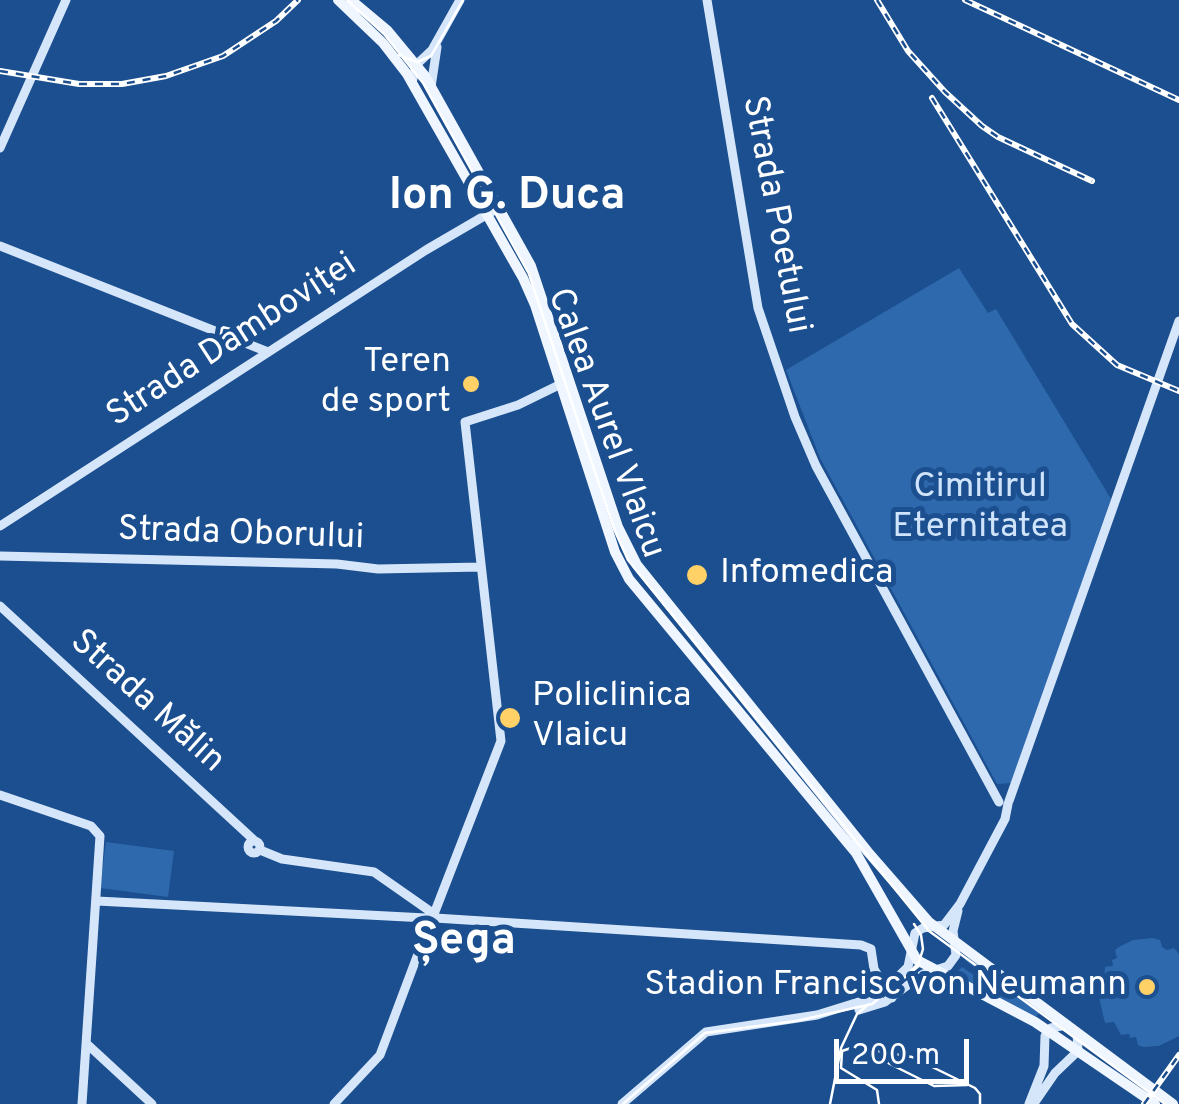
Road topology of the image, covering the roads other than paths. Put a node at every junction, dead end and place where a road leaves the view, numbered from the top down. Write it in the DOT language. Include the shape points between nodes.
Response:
graph roads {
  1 [pos="66,0"];
  2 [pos="338,0"];
  3 [pos="351,0"];
  4 [pos="460,0"];
  5 [pos="707,1"];
  6 [pos="438,40"];
  7 [pos="416,65"];
  8 [pos="412,83"];
  9 [pos="431,88"];
  10 [pos="0,148"];
  11 [pos="498,208"];
  12 [pos="486,215"];
  13 [pos="0,246"];
  14 [pos="1179,321"];
  15 [pos="268,352"];
  16 [pos="564,381"];
  17 [pos="0,526"];
  18 [pos="0,556"];
  19 [pos="481,566"];
  20 [pos="0,606"];
  21 [pos="0,794"];
  22 [pos="1005,799"];
  23 [pos="97,901"];
  24 [pos="960,904"];
  25 [pos="431,917"];
  26 [pos="935,927"];
  27 [pos="955,942"];
  28 [pos="910,949"];
  29 [pos="936,972"];
  30 [pos="890,994"];
  31 [pos="1066,1025"];
  32 [pos="1049,1030"];
  33 [pos="1077,1033"];
  34 [pos="88,1044"];
  35 [pos="1078,1051"];
  36 [pos="82,1104"];
  37 [pos="152,1104"];
  38 [pos="334,1104"];
  39 [pos="622,1104"];
  40 [pos="629,1104"];
  41 [pos="1031,1104"];
  42 [pos="1155,1104"];
  43 [pos="1173,1104"];
  1 -- 10 [label="street"];
  2 -- 8 [label="main road, Calea Aurel Vlaicu"];
  3 -- 7 [label="main road, Calea Aurel Vlaicu"];
  4 -- 6 [label="street"];
  5 -- 22 [label="street, Strada Poetului" via="758,308 795,417 991,788"];
  6 -- 7 [label="street"];
  6 -- 9 [label="street"];
  7 -- 8 [label="street"];
  7 -- 9 [label="main road, Calea Aurel Vlaicu"];
  8 -- 12 [label="main road, Calea Aurel Vlaicu"];
  9 -- 11 [label="main road, Calea Aurel Vlaicu"];
  11 -- 12 [label="street, Strada Dâmboviței"];
  11 -- 16 [label="main road, Calea Aurel Vlaicu" via="538,282"];
  12 -- 15 [label="street, Strada Dâmboviței"];
  12 -- 16 [label="main road, Calea Aurel Vlaicu" via="535,305"];
  13 -- 15 [label="street"];
  14 -- 22 [label="street"];
  15 -- 17 [label="street, Strada Dâmboviței"];
  16 -- 19 [label="street" via="466,422"];
  16 -- 26 [label="main road, Calea Aurel Vlaicu" via="630,554"];
  16 -- 28 [label="main road, Calea Aurel Vlaicu" via="621,567 856,852"];
  18 -- 19 [label="street, Strada Oborului" via="378,569"];
  19 -- 25 [label="street" via="501,741"];
  20 -- 25 [label="street, Strada Mălin" via="257,846 282,859 385,877"];
  21 -- 23 [label="street" via="97,831"];
  22 -- 24 [label="street, Strada Poetului" via="1005,818"];
  23 -- 25 [label="street"];
  23 -- 34 [label="street"];
  24 -- 26 [label="street"];
  24 -- 27 [label="street"];
  25 -- 30 [label="street" via="861,945 870,948"];
  25 -- 38 [label="street" via="380,1055"];
  26 -- 27 [label="main road, Calea Aurel Vlaicu"];
  26 -- 28 [label="street" via="916,932"];
  27 -- 29 [label="street" via="953,961"];
  27 -- 31 [label="main road, Calea Aurel Vlaicu"];
  28 -- 29 [label="main road, Calea Aurel Vlaicu"];
  28 -- 30 [label="street"];
  29 -- 30 [label="street"];
  29 -- 32 [label="main road, Calea Aurel Vlaicu"];
  30 -- 39 [label="street" via="817,1015 709,1030"];
  30 -- 40 [label="street" via="874,1007 805,1023 710,1035"];
  31 -- 32 [label="street"];
  31 -- 33 [label="main road, Calea Aurel Vlaicu"];
  32 -- 35 [label="main road, Calea Aurel Vlaicu"];
  32 -- 41 [label="street"];
  33 -- 35 [label="street"];
  33 -- 43 [label="main road, Calea Aurel Vlaicu"];
  34 -- 36 [label="street"];
  34 -- 37 [label="street"];
  35 -- 41 [label="street"];
  35 -- 42 [label="main road, Calea Aurel Vlaicu"];
}
